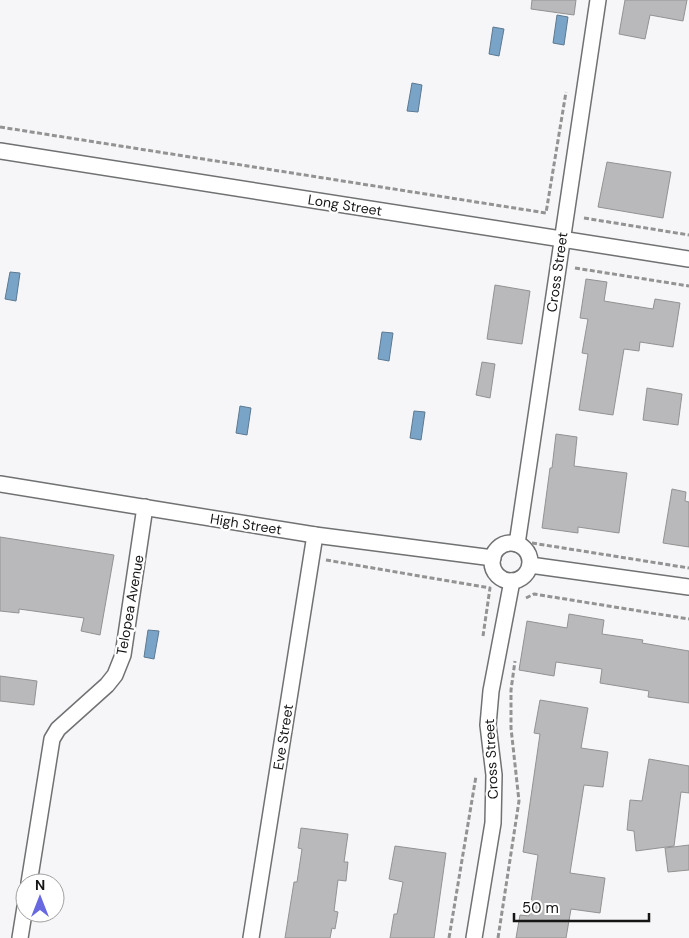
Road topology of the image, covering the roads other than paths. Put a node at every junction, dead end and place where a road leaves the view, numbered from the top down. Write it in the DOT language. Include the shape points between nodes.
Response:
graph roads {
  1 [pos="598,0"];
  2 [pos="0,150"];
  3 [pos="561,239"];
  4 [pos="689,259"];
  5 [pos="0,484"];
  6 [pos="145,508"];
  7 [pos="315,535"];
  8 [pos="524,544"];
  9 [pos="492,558"];
  10 [pos="530,565"];
  11 [pos="512,581"];
  12 [pos="689,587"];
  13 [pos="31,873"];
  14 [pos="22,923"];
  15 [pos="20,938"];
  16 [pos="251,938"];
  17 [pos="474,938"];
  1 -- 3 [label="street, Cross Street"];
  2 -- 3 [label="street, Long Street"];
  3 -- 4 [label="street, Long Street"];
  3 -- 8 [label="street, Cross Street"];
  5 -- 6 [label="street, High Street"];
  6 -- 7 [label="street, High Street"];
  6 -- 13 [label="street, Telopea Avenue" via="123,655 108,685 52,739"];
  7 -- 9 [label="street, High Street"];
  7 -- 16 [label="street, Eve Street"];
  8 -- 9 [label="street" via="506,544"];
  8 -- 10 [label="street"];
  9 -- 11 [label="street" via="495,573"];
  10 -- 11 [label="street" via="524,576"];
  10 -- 12 [label="street"];
  11 -- 17 [label="street, Cross Street" via="490,691 488,725 494,775 493,823"];
  14 -- 15 [label="street"];
}
